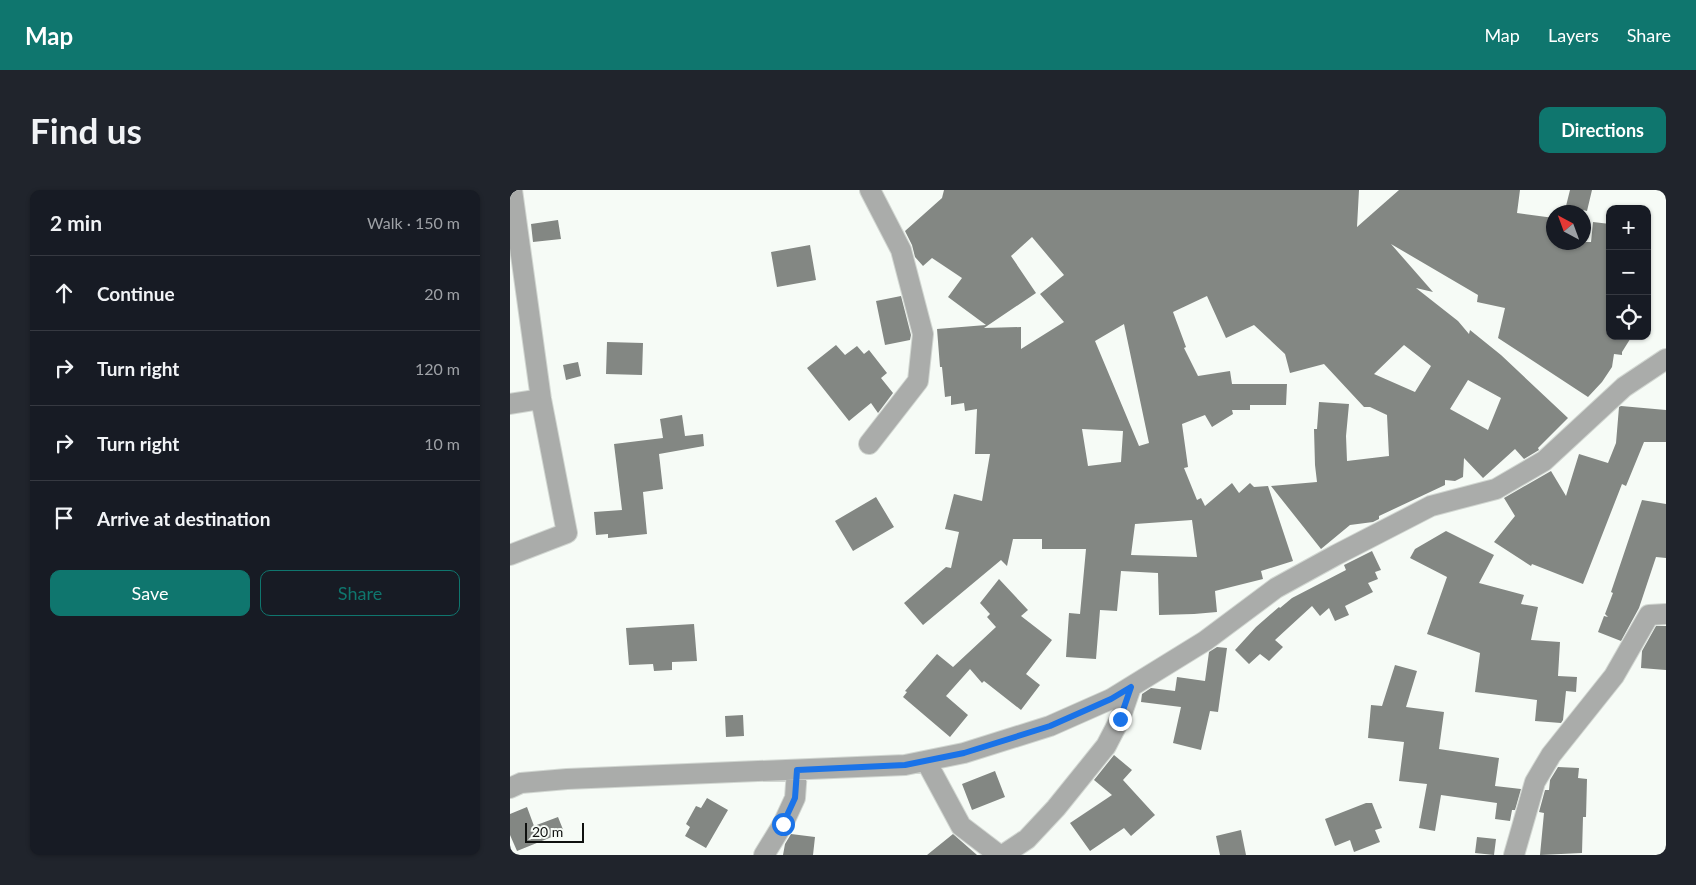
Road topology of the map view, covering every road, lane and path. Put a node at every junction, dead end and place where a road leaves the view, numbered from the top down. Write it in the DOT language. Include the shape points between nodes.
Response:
graph roads {
  1 [pos="512,190"];
  2 [pos="870,190"];
  3 [pos="1666,359"];
  4 [pos="541,399"];
  5 [pos="510,404"];
  6 [pos="870,444"];
  7 [pos="510,555"];
  8 [pos="1666,614"];
  9 [pos="1131,687"];
  10 [pos="926,761"];
  11 [pos="797,770"];
  12 [pos="510,788"];
  13 [pos="764,855"];
  14 [pos="1001,855"];
  15 [pos="1514,855"];
  1 -- 4 [label="street"];
  2 -- 6 [label="street" via="901,250 923,334 918,381"];
  3 -- 9 [label="street" via="1624,386 1544,461 1496,488 1431,506 1336,555 1276,588 1205,641"];
  4 -- 5 [label="street"];
  4 -- 7 [label="street" via="567,533"];
  8 -- 15 [label="street" via="1649,615 1614,676 1551,755 1535,782"];
  9 -- 10 [label="street" via="1050,726 964,753"];
  9 -- 14 [label="street" via="1106,746 1056,808 1027,838"];
  10 -- 11 [label="street" via="905,765"];
  10 -- 14 [label="street" via="961,826"];
  11 -- 12 [label="street" via="567,779 521,783"];
  11 -- 13 [label="street" via="795,798"];
}
